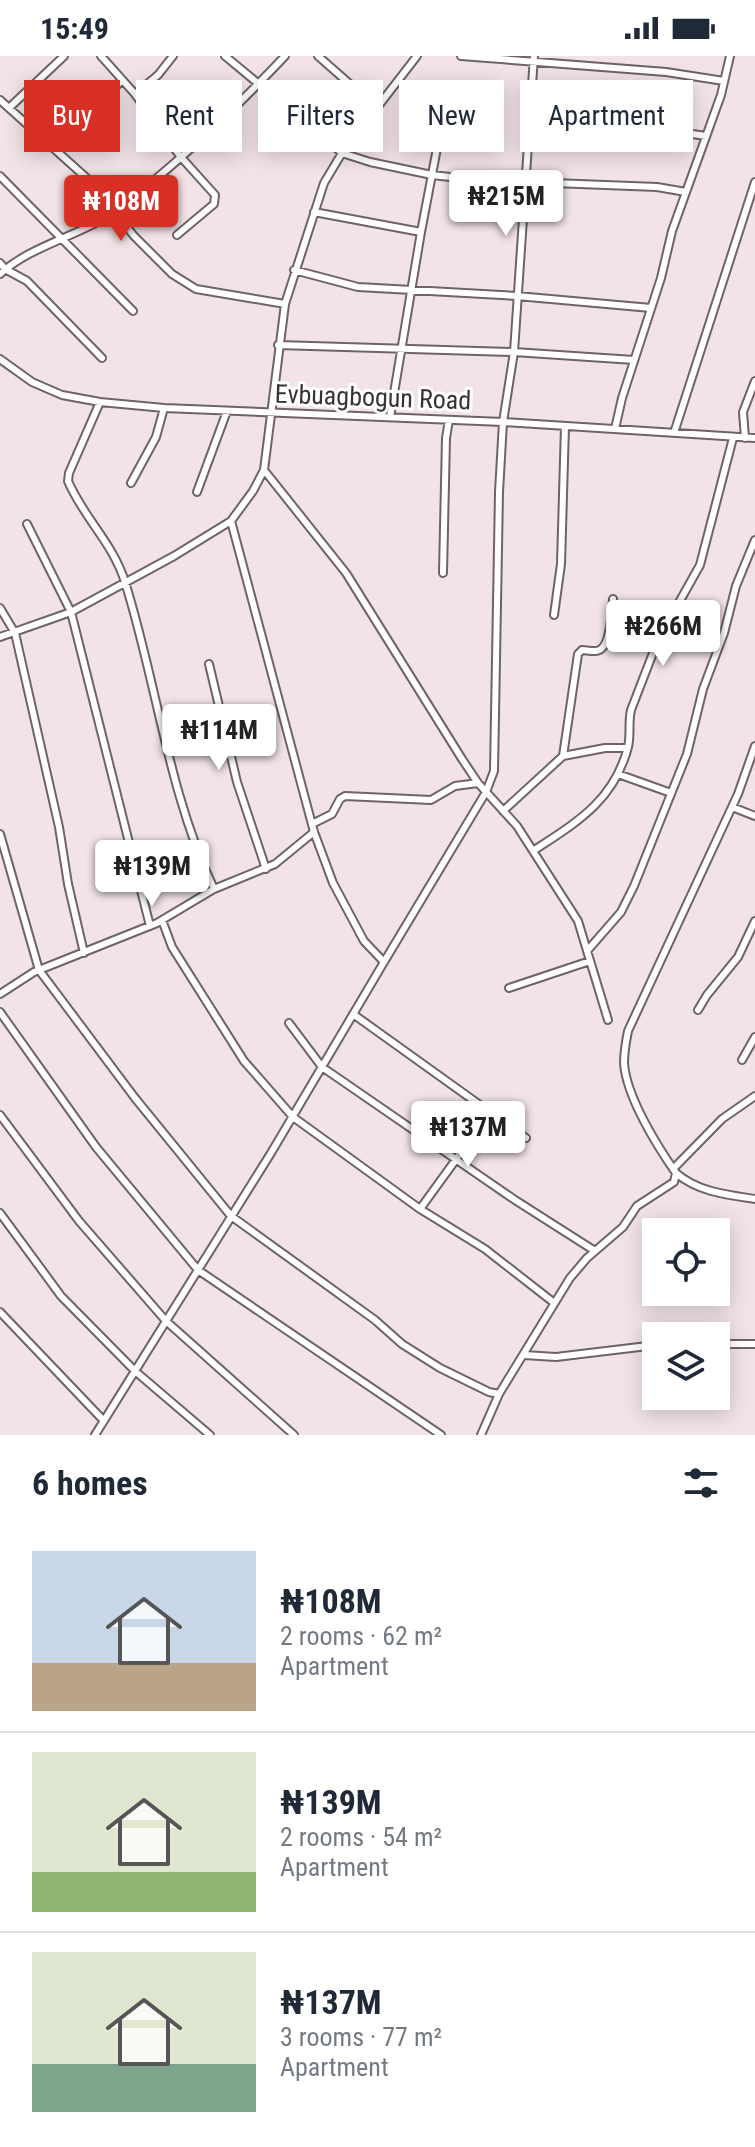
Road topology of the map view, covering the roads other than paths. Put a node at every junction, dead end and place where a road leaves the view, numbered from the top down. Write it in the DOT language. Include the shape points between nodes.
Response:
graph roads {
  1 [pos="64,56"];
  2 [pos="101,56"];
  3 [pos="174,56"];
  4 [pos="225,56"];
  5 [pos="285,56"];
  6 [pos="318,56"];
  7 [pos="461,56"];
  8 [pos="730,56"];
  9 [pos="414,57"];
  10 [pos="534,59"];
  11 [pos="122,80"];
  12 [pos="263,80"];
  13 [pos="345,80"];
  14 [pos="533,80"];
  15 [pos="724,81"];
  16 [pos="258,85"];
  17 [pos="135,94"];
  18 [pos="383,98"];
  19 [pos="0,100"];
  20 [pos="9,108"];
  21 [pos="24,121"];
  22 [pos="693,134"];
  23 [pos="706,136"];
  24 [pos="58,152"];
  25 [pos="436,152"];
  26 [pos="528,152"];
  27 [pos="342,153"];
  28 [pos="180,156"];
  29 [pos="432,175"];
  30 [pos="0,176"];
  31 [pos="525,181"];
  32 [pos="755,182"];
  33 [pos="686,192"];
  34 [pos="116,211"];
  35 [pos="314,212"];
  36 [pos="421,232"];
  37 [pos="177,235"];
  38 [pos="61,238"];
  39 [pos="2,269"];
  40 [pos="294,270"];
  41 [pos="411,289"];
  42 [pos="517,296"];
  43 [pos="285,304"];
  44 [pos="651,308"];
  45 [pos="133,311"];
  46 [pos="278,345"];
  47 [pos="402,348"];
  48 [pos="514,352"];
  49 [pos="102,358"];
  50 [pos="0,359"];
  51 [pos="634,360"];
  52 [pos="755,381"];
  53 [pos="100,402"];
  54 [pos="164,408"];
  55 [pos="227,411"];
  56 [pos="272,413"];
  57 [pos="390,417"];
  58 [pos="449,420"];
  59 [pos="503,422"];
  60 [pos="565,426"];
  61 [pos="615,429"];
  62 [pos="674,433"];
  63 [pos="733,438"];
  64 [pos="745,438"];
  65 [pos="755,438"];
  66 [pos="264,470"];
  67 [pos="131,483"];
  68 [pos="197,492"];
  69 [pos="231,521"];
  70 [pos="27,524"];
  71 [pos="755,540"];
  72 [pos="443,573"];
  73 [pos="125,582"];
  74 [pos="613,599"];
  75 [pos="0,608"];
  76 [pos="71,612"];
  77 [pos="554,615"];
  78 [pos="15,633"];
  79 [pos="0,637"];
  80 [pos="209,664"];
  81 [pos="755,746"];
  82 [pos="627,748"];
  83 [pos="563,756"];
  84 [pos="618,774"];
  85 [pos="478,783"];
  86 [pos="486,792"];
  87 [pos="671,793"];
  88 [pos="732,807"];
  89 [pos="503,811"];
  90 [pos="755,816"];
  91 [pos="312,824"];
  92 [pos="314,832"];
  93 [pos="0,834"];
  94 [pos="533,851"];
  95 [pos="266,869"];
  96 [pos="214,889"];
  97 [pos="162,920"];
  98 [pos="755,921"];
  99 [pos="150,926"];
  100 [pos="587,951"];
  101 [pos="84,953"];
  102 [pos="590,961"];
  103 [pos="384,962"];
  104 [pos="39,970"];
  105 [pos="509,988"];
  106 [pos="0,994"];
  107 [pos="698,1010"];
  108 [pos="0,1012"];
  109 [pos="353,1014"];
  110 [pos="608,1020"];
  111 [pos="289,1023"];
  112 [pos="755,1037"];
  113 [pos="742,1060"];
  114 [pos="322,1067"];
  115 [pos="755,1096"];
  116 [pos="486,1109"];
  117 [pos="0,1115"];
  118 [pos="293,1117"];
  119 [pos="526,1138"];
  120 [pos="457,1158"];
  121 [pos="675,1171"];
  122 [pos="755,1199"];
  123 [pos="420,1209"];
  124 [pos="0,1213"];
  125 [pos="231,1216"];
  126 [pos="595,1251"];
  127 [pos="198,1270"];
  128 [pos="553,1302"];
  129 [pos="0,1312"];
  130 [pos="166,1321"];
  131 [pos="730,1344"];
  132 [pos="755,1344"];
  133 [pos="642,1347"];
  134 [pos="524,1355"];
  135 [pos="135,1371"];
  136 [pos="499,1394"];
  137 [pos="104,1421"];
  138 [pos="95,1435"];
  139 [pos="210,1435"];
  140 [pos="294,1435"];
  141 [pos="441,1435"];
  142 [pos="481,1435"];
  1 -- 20 [label="street"];
  2 -- 11 [label="street"];
  3 -- 17 [label="street"];
  4 -- 16 [label="street"];
  5 -- 12 [label="street"];
  6 -- 13 [label="street"];
  7 -- 10 [label="street"];
  8 -- 15 [label="street"];
  9 -- 18 [label="street"];
  10 -- 14 [label="street"];
  10 -- 15 [label="street"];
  11 -- 17 [label="street"];
  15 -- 23 [label="street"];
  16 -- 28 [label="street"];
  17 -- 28 [label="street"];
  19 -- 20 [label="street"];
  20 -- 21 [label="street"];
  22 -- 23 [label="street"];
  23 -- 33 [label="street"];
  24 -- 34 [label="street"];
  25 -- 29 [label="street"];
  26 -- 31 [label="street"];
  27 -- 29 [label="street"];
  27 -- 35 [label="street"];
  28 -- 34 [label="street"];
  28 -- 37 [label="street" via="215,199"];
  29 -- 31 [label="street"];
  29 -- 36 [label="street"];
  30 -- 38 [label="street"];
  31 -- 33 [label="street"];
  31 -- 42 [label="street"];
  32 -- 62 [label="street"];
  33 -- 44 [label="street"];
  34 -- 38 [label="street"];
  34 -- 43 [label="street" via="172,274 196,289"];
  35 -- 36 [label="street"];
  35 -- 40 [label="street"];
  36 -- 41 [label="street"];
  38 -- 39 [label="street"];
  38 -- 45 [label="street"];
  39 -- 49 [label="street" via="27,281"];
  40 -- 41 [label="street" via="358,287"];
  40 -- 43 [label="street"];
  41 -- 42 [label="street"];
  41 -- 47 [label="street"];
  42 -- 44 [label="street"];
  42 -- 48 [label="street"];
  43 -- 46 [label="street"];
  44 -- 51 [label="street"];
  46 -- 47 [label="street"];
  46 -- 56 [label="street"];
  47 -- 48 [label="street"];
  47 -- 57 [label="street"];
  48 -- 51 [label="street"];
  48 -- 59 [label="street"];
  50 -- 53 [label="street, Evbuagbogun Road" via="62,395"];
  51 -- 61 [label="street"];
  52 -- 64 [label="street" via="743,412"];
  53 -- 54 [label="street, Evbuagbogun Road"];
  53 -- 73 [label="street" via="68,481 110,546"];
  54 -- 55 [label="street, Evbuagbogun Road"];
  54 -- 67 [label="street" via="156,437"];
  55 -- 56 [label="street, Evbuagbogun Road"];
  55 -- 68 [label="street"];
  56 -- 57 [label="street, Evbuagbogun Road"];
  56 -- 66 [label="street"];
  57 -- 58 [label="street, Evbuagbogun Road"];
  58 -- 59 [label="street, Evbuagbogun Road"];
  58 -- 72 [label="street"];
  59 -- 60 [label="street, Evbuagbogun Road"];
  59 -- 86 [label="street" via="496,755"];
  60 -- 61 [label="street, Evbuagbogun Road"];
  60 -- 77 [label="street" via="561,564"];
  61 -- 62 [label="street, Evbuagbogun Road"];
  62 -- 63 [label="street, Evbuagbogun Road"];
  63 -- 64 [label="street, Evbuagbogun Road"];
  63 -- 82 [label="street" via="700,565 658,640 631,710"];
  64 -- 65 [label="street, Evbuagbogun Road"];
  66 -- 69 [label="street"];
  66 -- 85 [label="street" via="346,573"];
  69 -- 73 [label="street"];
  69 -- 91 [label="street"];
  70 -- 76 [label="street"];
  71 -- 87 [label="street"];
  73 -- 76 [label="street"];
  73 -- 96 [label="street" via="192,836"];
  74 -- 83 [label="street" via="603,647 578,654"];
  75 -- 78 [label="street"];
  76 -- 78 [label="street"];
  76 -- 99 [label="street"];
  78 -- 79 [label="street"];
  78 -- 101 [label="street"];
  80 -- 95 [label="street" via="237,782"];
  81 -- 88 [label="street"];
  82 -- 83 [label="street"];
  82 -- 84 [label="street"];
  83 -- 89 [label="street"];
  84 -- 87 [label="street"];
  84 -- 94 [label="street" via="581,820"];
  85 -- 86 [label="street"];
  85 -- 91 [label="street" via="455,786 431,800 345,796 332,814"];
  86 -- 89 [label="street"];
  86 -- 103 [label="street"];
  87 -- 100 [label="street" via="621,912"];
  88 -- 90 [label="street"];
  88 -- 121 [label="street" via="628,1031 628,1082"];
  89 -- 94 [label="street"];
  91 -- 92 [label="street"];
  92 -- 95 [label="street"];
  92 -- 103 [label="street" via="333,883"];
  93 -- 104 [label="street"];
  94 -- 100 [label="street" via="578,921"];
  95 -- 96 [label="street"];
  96 -- 97 [label="street"];
  97 -- 99 [label="street"];
  97 -- 118 [label="street" via="172,947 244,1061"];
  98 -- 107 [label="street" via="738,957"];
  99 -- 101 [label="street"];
  100 -- 102 [label="street"];
  101 -- 104 [label="street"];
  102 -- 105 [label="street"];
  102 -- 110 [label="street"];
  103 -- 109 [label="street"];
  104 -- 106 [label="street"];
  104 -- 125 [label="street"];
  108 -- 127 [label="street" via="96,1147"];
  109 -- 114 [label="street"];
  109 -- 116 [label="street"];
  111 -- 114 [label="street"];
  112 -- 113 [label="street"];
  114 -- 118 [label="street"];
  114 -- 120 [label="street"];
  115 -- 121 [label="street" via="722,1119"];
  116 -- 119 [label="street"];
  116 -- 120 [label="street"];
  117 -- 130 [label="street" via="79,1221"];
  118 -- 123 [label="street"];
  118 -- 125 [label="street"];
  120 -- 123 [label="street"];
  120 -- 126 [label="street"];
  121 -- 122 [label="street" via="715,1193"];
  121 -- 126 [label="street" via="674,1182 637,1206 623,1227"];
  123 -- 128 [label="street" via="485,1249"];
  124 -- 135 [label="street" via="61,1296"];
  125 -- 127 [label="street"];
  125 -- 136 [label="street" via="402,1344"];
  126 -- 128 [label="street"];
  127 -- 130 [label="street"];
  127 -- 141 [label="street"];
  128 -- 134 [label="street"];
  129 -- 137 [label="street"];
  130 -- 135 [label="street"];
  130 -- 140 [label="street"];
  131 -- 132 [label="street"];
  133 -- 134 [label="street" via="556,1357"];
  134 -- 136 [label="street"];
  135 -- 137 [label="street"];
  135 -- 139 [label="street"];
  136 -- 142 [label="street"];
  137 -- 138 [label="street"];
}
